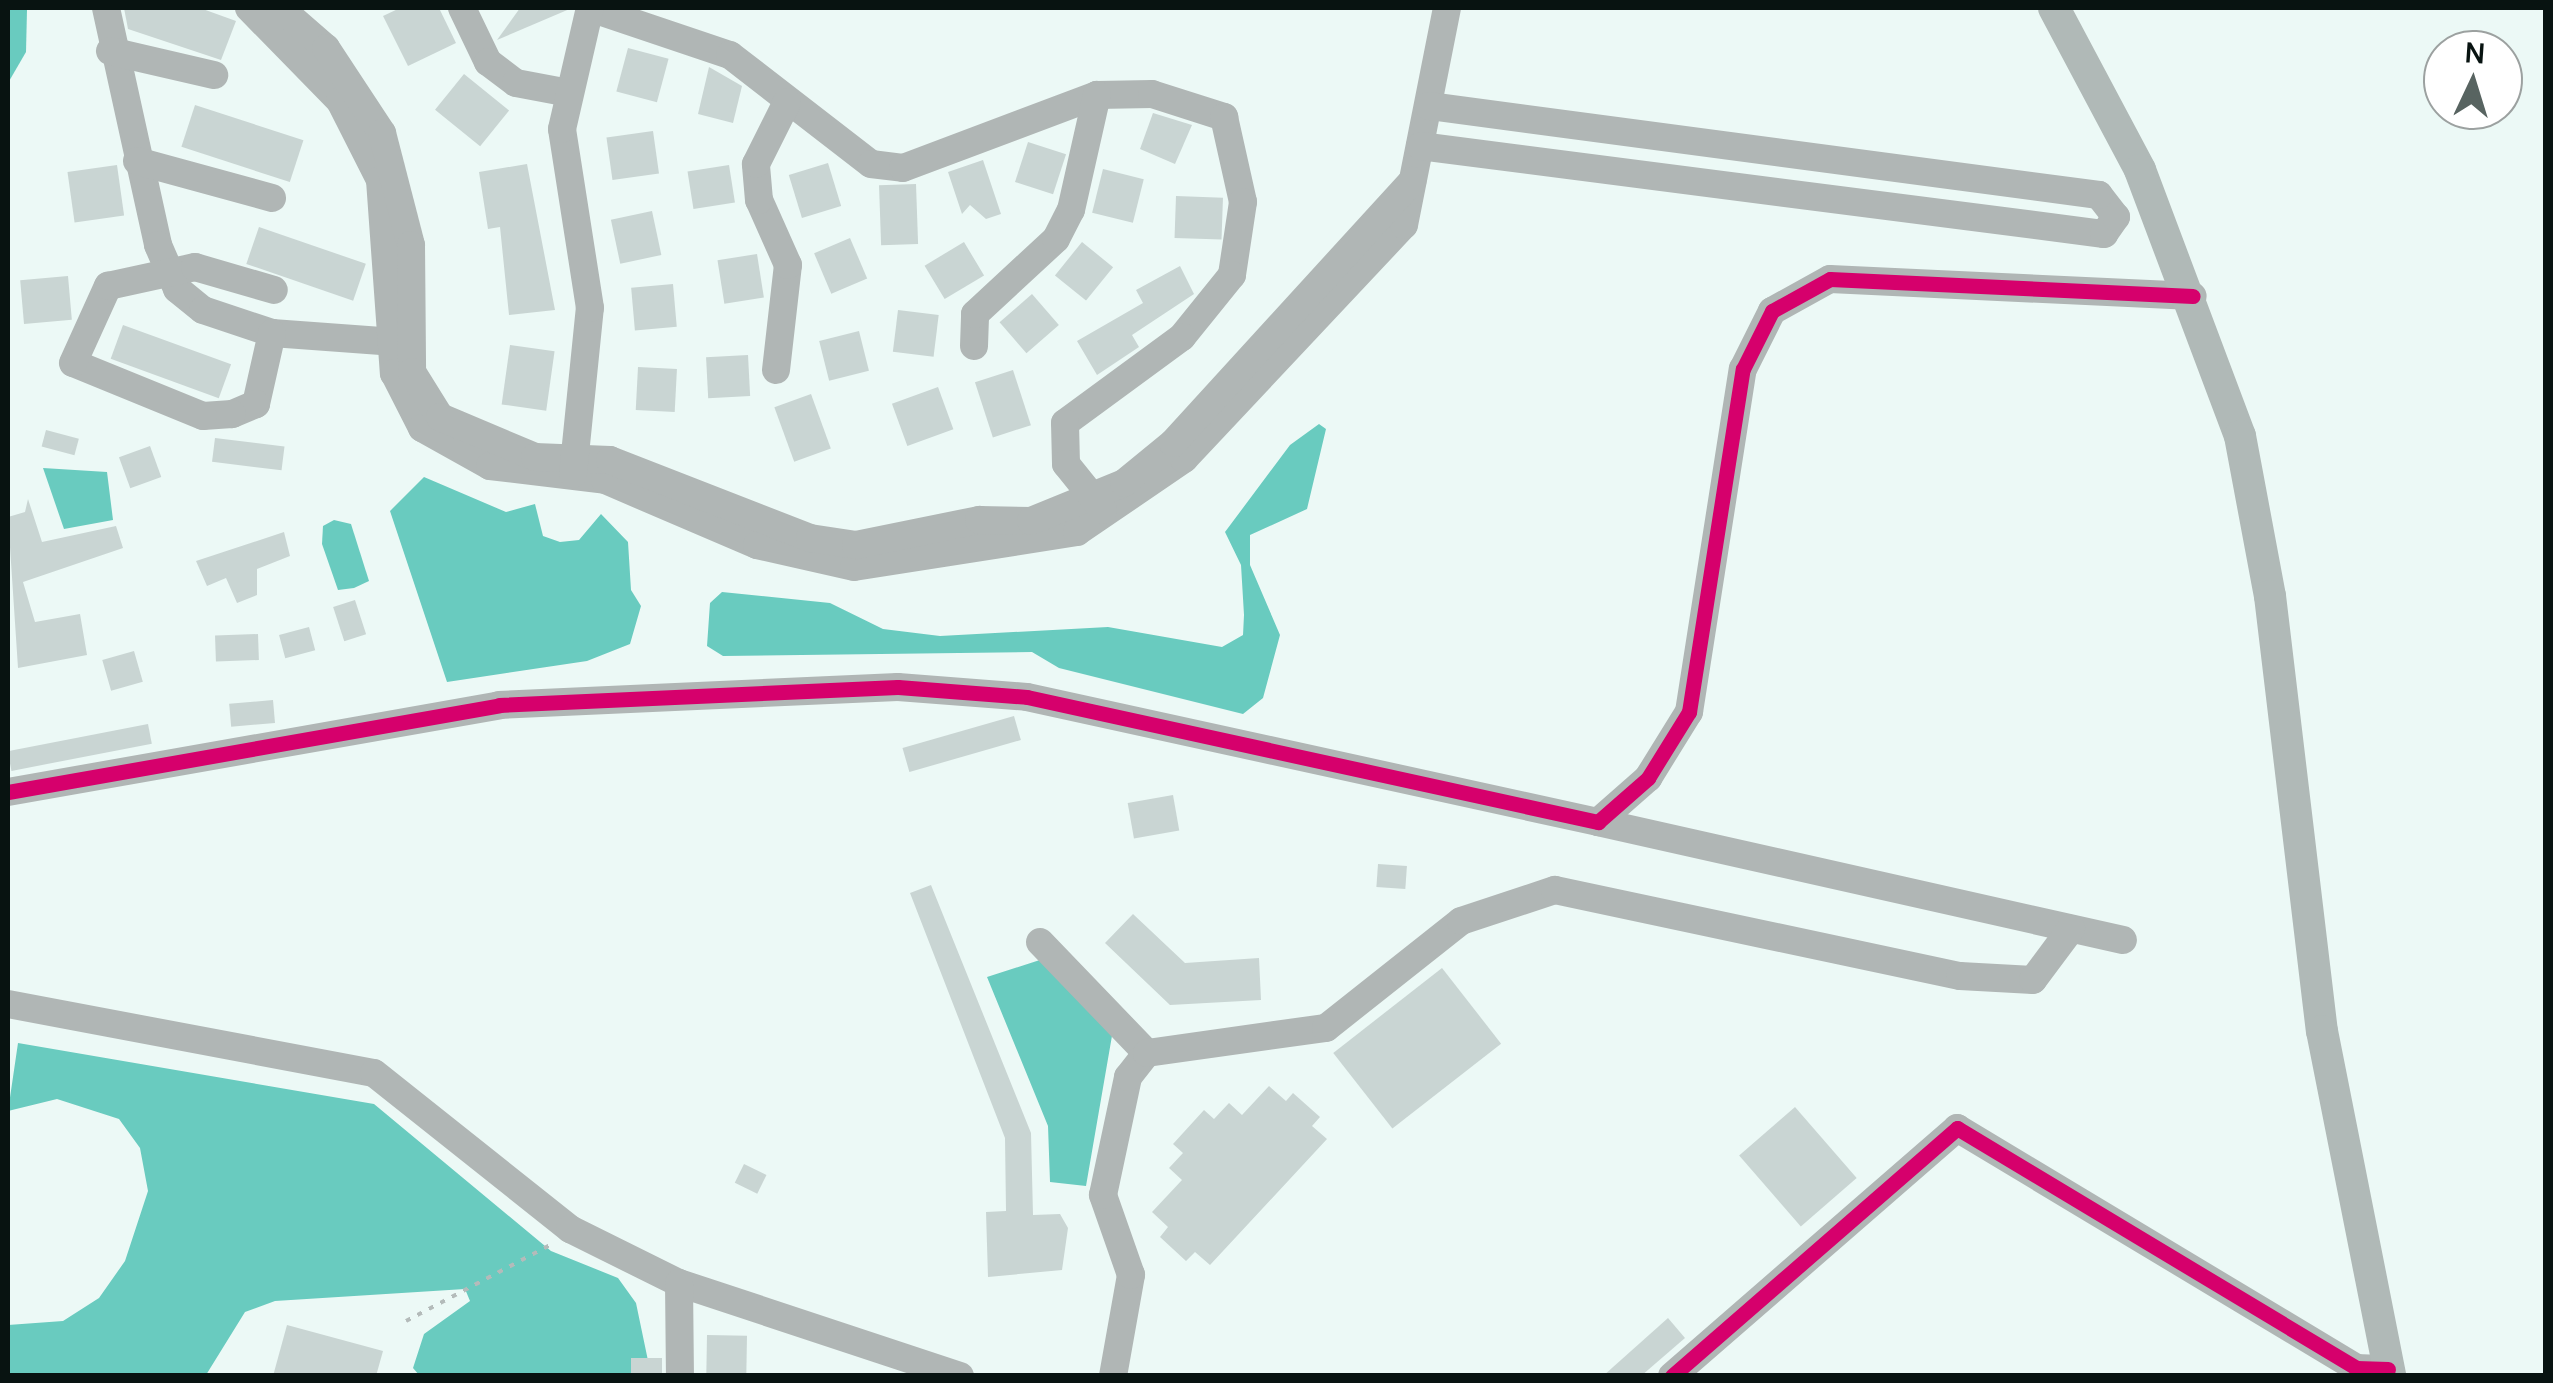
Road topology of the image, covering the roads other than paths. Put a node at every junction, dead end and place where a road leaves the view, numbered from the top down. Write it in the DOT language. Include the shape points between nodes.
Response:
graph roads {
  1 [pos="106,8"];
  2 [pos="249,8"];
  3 [pos="280,8"];
  4 [pos="462,8"];
  5 [pos="590,8"];
  6 [pos="1447,8"];
  7 [pos="2054,8"];
  8 [pos="110,52"];
  9 [pos="214,75"];
  10 [pos="570,93"];
  11 [pos="1097,95"];
  12 [pos="786,102"];
  13 [pos="1429,106"];
  14 [pos="1499,118"];
  15 [pos="1420,146"];
  16 [pos="1494,157"];
  17 [pos="137,161"];
  18 [pos="272,198"];
  19 [pos="2158,212"];
  20 [pos="2116,217"];
  21 [pos="168,273"];
  22 [pos="274,290"];
  23 [pos="2193,296"];
  24 [pos="272,333"];
  25 [pos="402,343"];
  26 [pos="974,346"];
  27 [pos="776,370"];
  28 [pos="573,468"];
  29 [pos="1100,507"];
  30 [pos="8,792"];
  31 [pos="1598,822"];
  32 [pos="2071,928"];
  33 [pos="2122,940"];
  34 [pos="1040,942"];
  35 [pos="8,1004"];
  36 [pos="1147,1053"];
  37 [pos="679,1283"];
  38 [pos="2389,1372"];
  39 [pos="680,1376"];
  40 [pos="960,1376"];
  41 [pos="1114,1376"];
  42 [pos="1672,1376"];
  1 -- 8 [label="street"];
  2 -- 25 [label="street" via="340,101 380,180"];
  3 -- 25 [label="street" via="326,48 382,133 411,245"];
  4 -- 10 [label="street" via="488,62 516,83"];
  5 -- 10 [label="street"];
  5 -- 12 [label="street" via="730,55"];
  6 -- 13 [label="street"];
  7 -- 19 [label="main road"];
  8 -- 9 [label="street"];
  8 -- 17 [label="street"];
  10 -- 28 [label="street" via="562,160 590,308"];
  11 -- 12 [label="street" via="903,168 844,151"];
  11 -- 26 [label="street" via="1071,210 1056,239 975,314"];
  11 -- 29 [label="street" via="1152,94 1224,118 1244,202 1232,275 1212,309 1064,424 1066,464"];
  12 -- 27 [label="street" via="756,164 759,200 788,265"];
  13 -- 14 [label="street"];
  13 -- 15 [label="street"];
  14 -- 16 [label="street"];
  14 -- 20 [label="street" via="2099,195"];
  15 -- 16 [label="street"];
  15 -- 29 [label="street" via="1412,181 1416,199 1392,240 1184,459"];
  16 -- 20 [label="street" via="2104,234"];
  17 -- 18 [label="street"];
  17 -- 21 [label="street"];
  19 -- 20 [label="street"];
  19 -- 23 [label="main road"];
  21 -- 22 [label="street" via="196,267"];
  21 -- 24 [label="street" via="202,310"];
  21 -- 24 [label="street" via="108,286 73,363 203,416 232,414 256,404"];
  23 -- 31 [label="street" via="1830,279 1772,310 1743,369 1689,712 1648,778"];
  23 -- 38 [label="main road" via="2240,436 2270,596 2322,1031"];
  24 -- 25 [label="street"];
  25 -- 28 [label="street" via="403,406 436,439 490,466"];
  28 -- 29 [label="street" via="757,544 854,568 979,544 1036,544"];
  30 -- 31 [label="street" via="499,705 916,688 1027,696"];
  31 -- 32 [label="street"];
  32 -- 33 [label="street"];
  32 -- 36 [label="street" via="2033,980 1960,976 1555,890 1461,921 1326,1028"];
  34 -- 36 [label="street"];
  35 -- 37 [label="street" via="374,1073 570,1229"];
  36 -- 41 [label="street" via="1128,1077 1103,1195 1130,1274"];
  37 -- 39 [label="street"];
  37 -- 40 [label="street"];
  38 -- 42 [label="street" via="2356,1368 1957,1128"];
}
